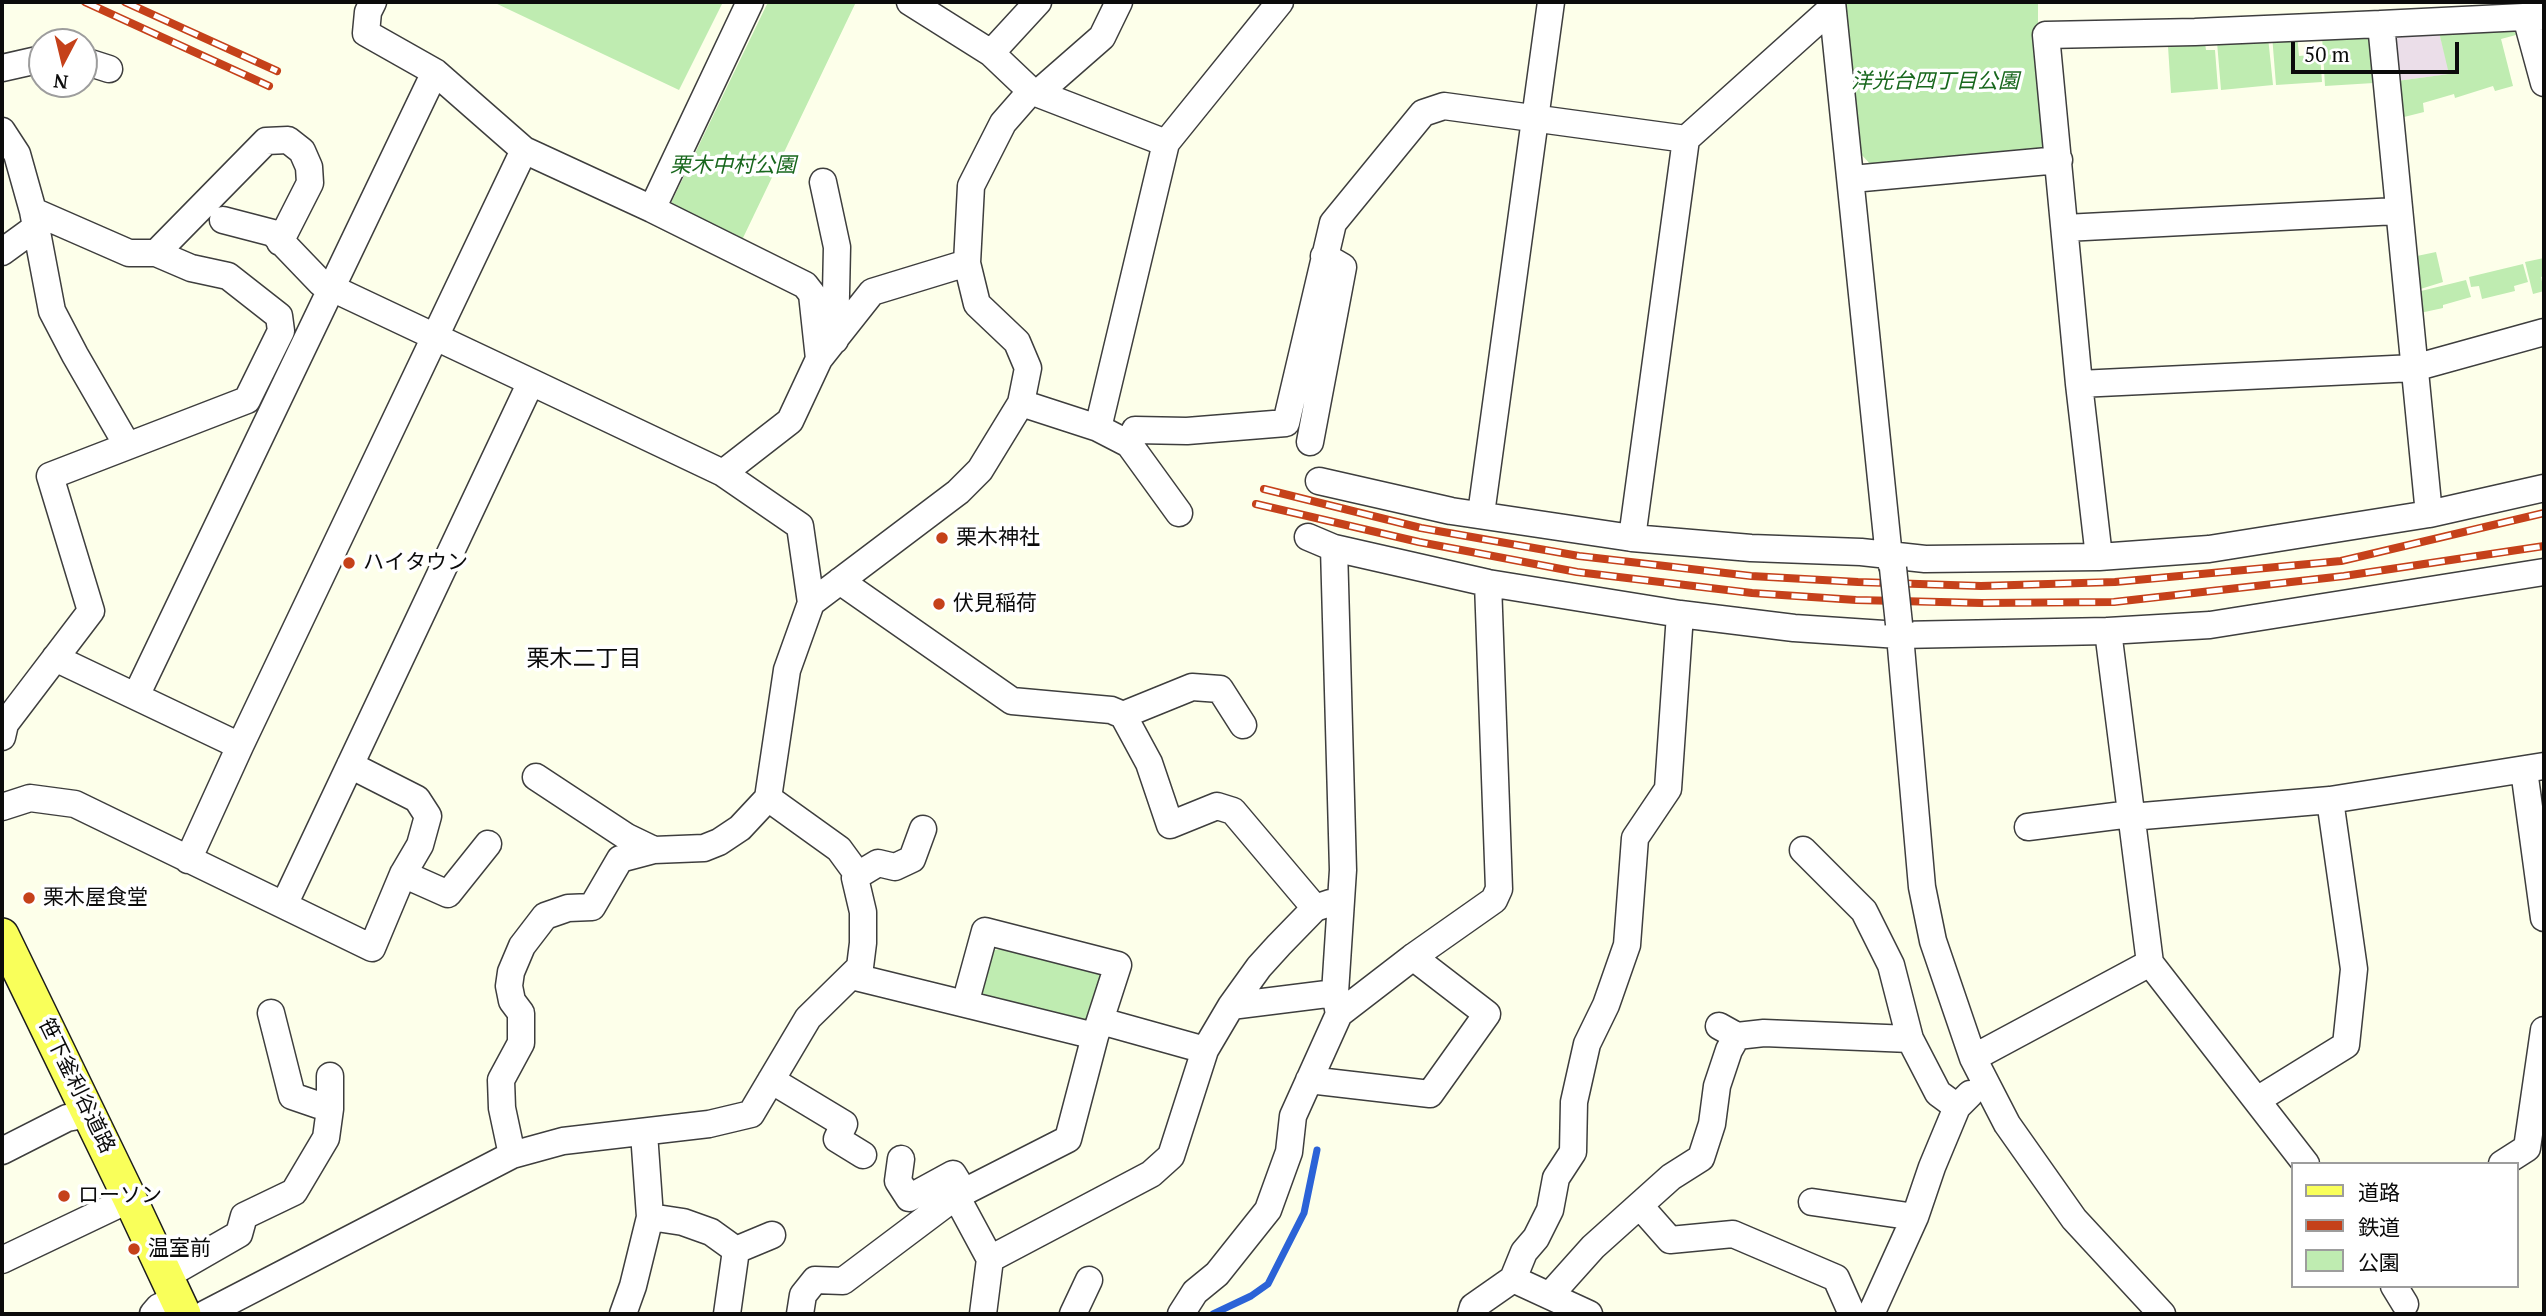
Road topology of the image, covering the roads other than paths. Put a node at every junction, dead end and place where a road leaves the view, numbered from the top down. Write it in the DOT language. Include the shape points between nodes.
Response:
graph roads {
  1 [pos="373,2"];
  2 [pos="750,2"];
  3 [pos="910,2"];
  4 [pos="1038,2"];
  5 [pos="1119,2"];
  6 [pos="1280,2"];
  7 [pos="1551,2"];
  8 [pos="1832,5"];
  9 [pos="2535,17"];
  10 [pos="2381,24"];
  11 [pos="991,53"];
  12 [pos="28,62"];
  13 [pos="98,65"];
  14 [pos="2,68"];
  15 [pos="109,69"];
  16 [pos="435,72"];
  17 [pos="2544,83"];
  18 [pos="1035,92"];
  19 [pos="1536,120"];
  20 [pos="2,131"];
  21 [pos="1686,139"];
  22 [pos="1166,143"];
  23 [pos="524,150"];
  24 [pos="2059,160"];
  25 [pos="1852,179"];
  26 [pos="822,182"];
  27 [pos="652,209"];
  28 [pos="2397,211"];
  29 [pos="223,219"];
  30 [pos="34,220"];
  31 [pos="2065,228"];
  32 [pos="280,242"];
  33 [pos="2,252"];
  34 [pos="171,254"];
  35 [pos="1324,256"];
  36 [pos="967,262"];
  37 [pos="333,288"];
  38 [pos="2544,332"];
  39 [pos="435,337"];
  40 [pos="827,350"];
  41 [pos="2414,368"];
  42 [pos="531,382"];
  43 [pos="2079,384"];
  44 [pos="1021,403"];
  45 [pos="1098,428"];
  46 [pos="1187,431"];
  47 [pos="1310,442"];
  48 [pos="1129,444"];
  49 [pos="127,445"];
  50 [pos="1223,446"];
  51 [pos="723,473"];
  52 [pos="1319,481"];
  53 [pos="2544,488"];
  54 [pos="1179,513"];
  55 [pos="1481,514"];
  56 [pos="2429,514"];
  57 [pos="1308,537"];
  58 [pos="1632,538"];
  59 [pos="1334,548"];
  60 [pos="2099,557"];
  61 [pos="1891,562"];
  62 [pos="2544,572"];
  63 [pos="840,581"];
  64 [pos="1488,583"];
  65 [pos="811,603"];
  66 [pos="1680,614"];
  67 [pos="1899,630"];
  68 [pos="2108,631"];
  69 [pos="55,658"];
  70 [pos="136,696"];
  71 [pos="1123,715"];
  72 [pos="1243,725"];
  73 [pos="2,737"];
  74 [pos="240,746"];
  75 [pos="350,765"];
  76 [pos="2534,768"];
  77 [pos="536,777"];
  78 [pos="768,798"];
  79 [pos="2330,800"];
  80 [pos="2,807"];
  81 [pos="2131,816"];
  82 [pos="2028,827"];
  83 [pos="923,829"];
  84 [pos="488,844"];
  85 [pos="654,850"];
  86 [pos="1802,850"];
  87 [pos="188,860"];
  88 [pos="404,874"];
  89 [pos="858,875"];
  90 [pos="1341,900"];
  91 [pos="284,905"];
  92 [pos="1315,908"];
  93 [pos="2544,918"];
  94 [pos="2,935"];
  95 [pos="1413,957"];
  96 [pos="2150,963"];
  97 [pos="851,976"];
  98 [pos="965,1004"];
  99 [pos="1337,1004"];
  100 [pos="1231,1006"];
  101 [pos="271,1013"];
  102 [pos="1098,1029"];
  103 [pos="2544,1030"];
  104 [pos="1910,1039"];
  105 [pos="1205,1050"];
  106 [pos="1978,1069"];
  107 [pos="330,1076"];
  108 [pos="771,1080"];
  109 [pos="1309,1080"];
  110 [pos="2258,1100"];
  111 [pos="1957,1107"];
  112 [pos="330,1109"];
  113 [pos="89,1114"];
  114 [pos="644,1133"];
  115 [pos="2,1151"];
  116 [pos="512,1155"];
  117 [pos="863,1155"];
  118 [pos="901,1159"];
  119 [pos="2304,1162"];
  120 [pos="2505,1162"];
  121 [pos="960,1194"];
  122 [pos="130,1199"];
  123 [pos="1812,1202"];
  124 [pos="1640,1206"];
  125 [pos="650,1217"];
  126 [pos="1915,1217"];
  127 [pos="772,1236"];
  128 [pos="736,1250"];
  129 [pos="990,1259"];
  130 [pos="2,1260"];
  131 [pos="1513,1279"];
  132 [pos="1089,1280"];
  133 [pos="1550,1295"];
  134 [pos="177,1304"];
  135 [pos="623,1314"];
  136 [pos="727,1314"];
  137 [pos="800,1314"];
  138 [pos="983,1314"];
  139 [pos="1073,1314"];
  140 [pos="1181,1314"];
  141 [pos="1471,1314"];
  142 [pos="1588,1314"];
  143 [pos="1852,1314"];
  144 [pos="1871,1314"];
  145 [pos="2162,1314"];
  1 -- 16 [label="street" via="366,33"];
  2 -- 27 [label="street"];
  3 -- 11 [label="street"];
  4 -- 11 [label="street"];
  5 -- 18 [label="street" via="1101,37"];
  6 -- 22 [label="street"];
  7 -- 19 [label="street"];
  8 -- 21 [label="street"];
  8 -- 25 [label="street"];
  9 -- 10 [label="street"];
  9 -- 17 [label="street"];
  10 -- 24 [label="street" via="2046,35"];
  10 -- 28 [label="street"];
  11 -- 18 [label="street"];
  12 -- 14 [label="street"];
  13 -- 15 [label="street"];
  16 -- 23 [label="street"];
  16 -- 37 [label="street"];
  18 -- 22 [label="street"];
  18 -- 36 [label="street" via="1003,123 971,186"];
  19 -- 21 [label="street"];
  19 -- 35 [label="street" via="1444,106 1423,113 1333,223"];
  19 -- 55 [label="street"];
  20 -- 30 [label="street" via="17,154"];
  21 -- 58 [label="street"];
  22 -- 45 [label="street"];
  23 -- 27 [label="street"];
  23 -- 39 [label="street"];
  24 -- 25 [label="street"];
  24 -- 31 [label="street"];
  25 -- 61 [label="street"];
  26 -- 40 [label="street" via="837,247"];
  27 -- 40 [label="street" via="805,285"];
  28 -- 31 [label="street"];
  28 -- 41 [label="street"];
  29 -- 32 [label="street" via="273,233"];
  30 -- 33 [label="street"];
  30 -- 34 [label="street" via="129,253"];
  30 -- 49 [label="street" via="52,310"];
  31 -- 43 [label="street"];
  32 -- 34 [label="street" via="310,183 302,151 288,140 266,141"];
  32 -- 37 [label="street" via="321,283"];
  34 -- 49 [label="street" via="191,268 228,276 279,316 281,331 247,400"];
  35 -- 46 [label="street" via="1286,423"];
  35 -- 47 [label="street" via="1343,267"];
  36 -- 40 [label="street" via="872,292"];
  36 -- 44 [label="street" via="977,303 1017,342 1028,368"];
  37 -- 39 [label="street"];
  37 -- 70 [label="street"];
  38 -- 41 [label="street"];
  39 -- 42 [label="street"];
  39 -- 74 [label="street"];
  40 -- 51 [label="street" via="790,421"];
  41 -- 43 [label="street"];
  41 -- 56 [label="street"];
  42 -- 51 [label="street"];
  42 -- 75 [label="street"];
  43 -- 60 [label="street"];
  44 -- 45 [label="street"];
  44 -- 63 [label="street" via="980,470 965,485"];
  45 -- 48 [label="street"];
  46 -- 48 [label="street" via="1135,430"];
  46 -- 50 [label="street"];
  48 -- 54 [label="street"];
  49 -- 69 [label="street" via="50,476 91,611"];
  51 -- 65 [label="street" via="800,526"];
  52 -- 55 [label="street"];
  53 -- 56 [label="street"];
  55 -- 58 [label="street"];
  56 -- 60 [label="street" via="2209,549"];
  57 -- 59 [label="street"];
  58 -- 61 [label="street" via="1861,552"];
  59 -- 64 [label="street"];
  59 -- 90 [label="street"];
  60 -- 61 [label="street"];
  61 -- 67 [label="street, bridge"];
  62 -- 68 [label="street" via="2210,625"];
  63 -- 65 [label="street"];
  63 -- 71 [label="street" via="1012,701"];
  64 -- 66 [label="street"];
  64 -- 95 [label="street" via="1499,889 1494,900"];
  65 -- 78 [label="street" via="787,670"];
  66 -- 67 [label="street" via="1794,628"];
  66 -- 131 [label="street" via="1668,789 1635,838 1627,945 1587,1044 1574,1102 1573,1152 1556,1178 1550,1210"];
  67 -- 68 [label="street"];
  67 -- 106 [label="street" via="1922,887 1933,941"];
  68 -- 81 [label="street"];
  69 -- 70 [label="street"];
  69 -- 73 [label="street" via="5,724"];
  70 -- 74 [label="street"];
  71 -- 72 [label="street" via="1201,687 1220,689"];
  71 -- 92 [label="street" via="1149,763 1170,825 1216,806 1233,811"];
  74 -- 87 [label="street"];
  75 -- 88 [label="street" via="417,799 428,816 420,845"];
  75 -- 91 [label="street"];
  76 -- 79 [label="street"];
  76 -- 93 [label="street"];
  77 -- 85 [label="street"];
  78 -- 85 [label="street" via="740,828 719,842 704,848"];
  78 -- 89 [label="street" via="839,849"];
  79 -- 81 [label="street"];
  79 -- 110 [label="street" via="2354,969 2346,1045"];
  80 -- 87 [label="street" via="30,798 75,804"];
  81 -- 82 [label="street"];
  81 -- 96 [label="street"];
  83 -- 89 [label="street" via="912,859 895,867 878,863"];
  84 -- 88 [label="street" via="447,894"];
  85 -- 116 [label="street" via="620,859 592,907 568,908 545,916 522,946 509,986 521,1013 521,1043 501,1080"];
  86 -- 104 [label="street" via="1864,911 1891,965"];
  87 -- 91 [label="street"];
  88 -- 91 [label="street" via="372,948"];
  89 -- 97 [label="street" via="863,943 860,967"];
  90 -- 92 [label="street"];
  90 -- 99 [label="street"];
  92 -- 100 [label="street" via="1259,967"];
  94 -- 113 [label="main road, 笹下釜利谷道路"];
  95 -- 99 [label="street"];
  95 -- 109 [label="street" via="1486,1014 1430,1094"];
  96 -- 106 [label="street"];
  96 -- 110 [label="street"];
  97 -- 98 [label="street"];
  97 -- 108 [label="street" via="808,1018"];
  98 -- 102 [label="street"];
  98 -- 102 [label="street" via="985,931 1118,965"];
  99 -- 100 [label="street"];
  99 -- 109 [label="street"];
  100 -- 105 [label="street"];
  101 -- 112 [label="street" via="292,1097"];
  102 -- 105 [label="street"];
  102 -- 121 [label="street" via="1068,1139"];
  103 -- 120 [label="street" via="2527,1148"];
  104 -- 111 [label="street" via="1938,1093"];
  104 -- 124 [label="street" via="1728,1031 1729,1050 1701,1158 1671,1177"];
  105 -- 129 [label="street" via="1171,1156 1152,1174"];
  106 -- 111 [label="street"];
  106 -- 145 [label="street" via="2007,1124 2074,1219"];
  107 -- 112 [label="street"];
  108 -- 114 [label="street" via="751,1114"];
  108 -- 117 [label="street" via="844,1124 837,1139"];
  109 -- 140 [label="street" via="1293,1116 1289,1152 1268,1210"];
  110 -- 119 [label="street"];
  111 -- 126 [label="street"];
  112 -- 134 [label="street" via="326,1138 295,1192 244,1216 239,1234"];
  113 -- 115 [label="street" via="67,1118"];
  113 -- 122 [label="main road, 笹下釜利谷道路"];
  114 -- 116 [label="street" via="562,1141"];
  114 -- 125 [label="street"];
  116 -- 134 [label="street"];
  118 -- 121 [label="street" via="898,1181 909,1198 953,1174"];
  121 -- 129 [label="street"];
  121 -- 137 [label="street" via="843,1281 815,1280 803,1295"];
  122 -- 130 [label="street"];
  122 -- 134 [label="main road, 笹下釜利谷道路"];
  123 -- 126 [label="street"];
  124 -- 133 [label="street" via="1593,1247"];
  124 -- 143 [label="street" via="1670,1240 1733,1234 1836,1278"];
  125 -- 128 [label="street" via="711,1232"];
  125 -- 135 [label="street"];
  126 -- 144 [label="street"];
  127 -- 128 [label="street"];
  128 -- 136 [label="street"];
  129 -- 138 [label="street"];
  131 -- 133 [label="street"];
  131 -- 141 [label="street"];
  132 -- 139 [label="street"];
  133 -- 142 [label="street"];
}
